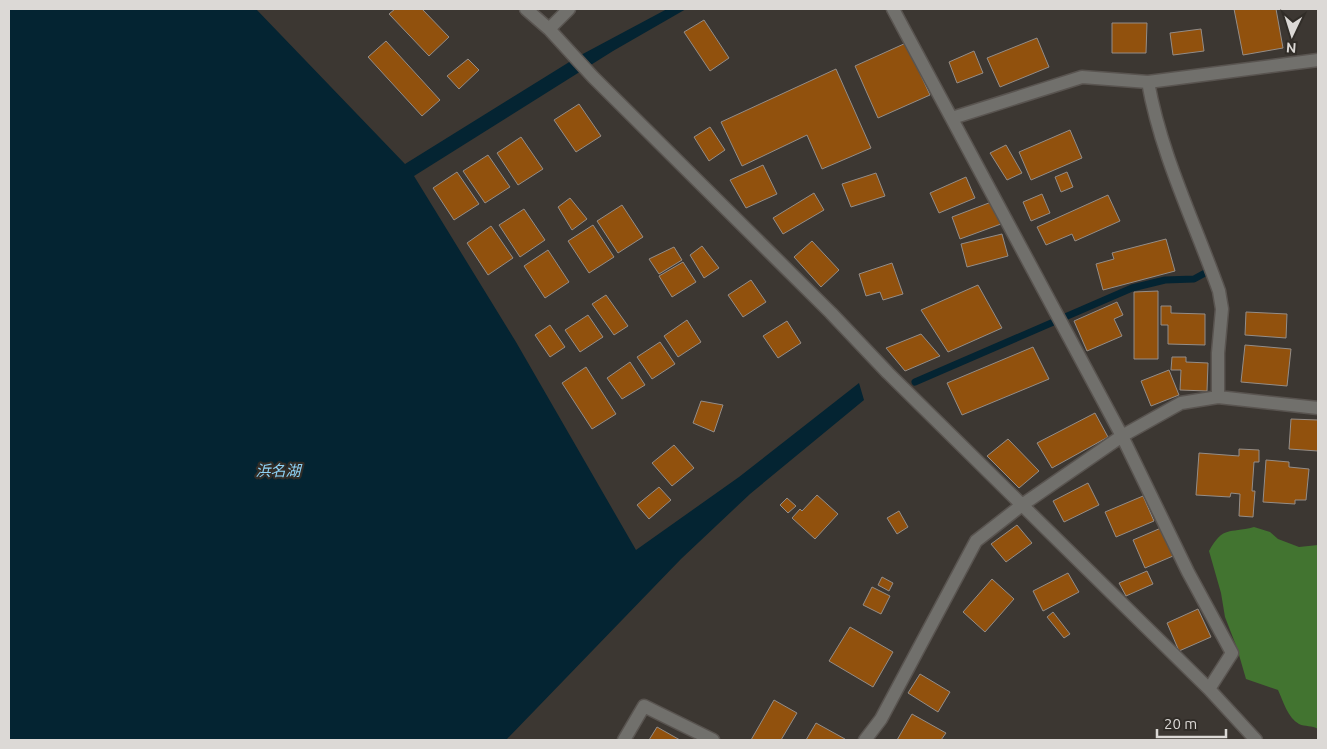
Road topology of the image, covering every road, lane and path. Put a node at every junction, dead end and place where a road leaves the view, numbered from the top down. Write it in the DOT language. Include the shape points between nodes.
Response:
graph roads {
  1 [pos="526,9"];
  2 [pos="569,9"];
  3 [pos="893,9"];
  4 [pos="549,29"];
  5 [pos="1318,60"];
  6 [pos="1148,82"];
  7 [pos="952,118"];
  8 [pos="1218,397"];
  9 [pos="1318,408"];
  10 [pos="1122,436"];
  11 [pos="1022,505"];
  12 [pos="1209,690"];
  13 [pos="624,740"];
  14 [pos="713,740"];
  15 [pos="865,740"];
  16 [pos="1256,740"];
  1 -- 4 [label="street"];
  2 -- 4 [label="street"];
  3 -- 7 [label="street"];
  4 -- 11 [label="street" via="593,77"];
  5 -- 6 [label="street"];
  6 -- 7 [label="street" via="1082,77"];
  6 -- 8 [label="street" via="1164,149 1220,291"];
  7 -- 10 [label="street"];
  8 -- 9 [label="street"];
  8 -- 10 [label="street" via="1181,403"];
  10 -- 11 [label="street"];
  10 -- 12 [label="street" via="1188,572 1232,653"];
  11 -- 12 [label="street"];
  11 -- 15 [label="street" via="976,541 881,719"];
  12 -- 16 [label="street"];
  13 -- 14 [label="street" via="644,706"];
}
